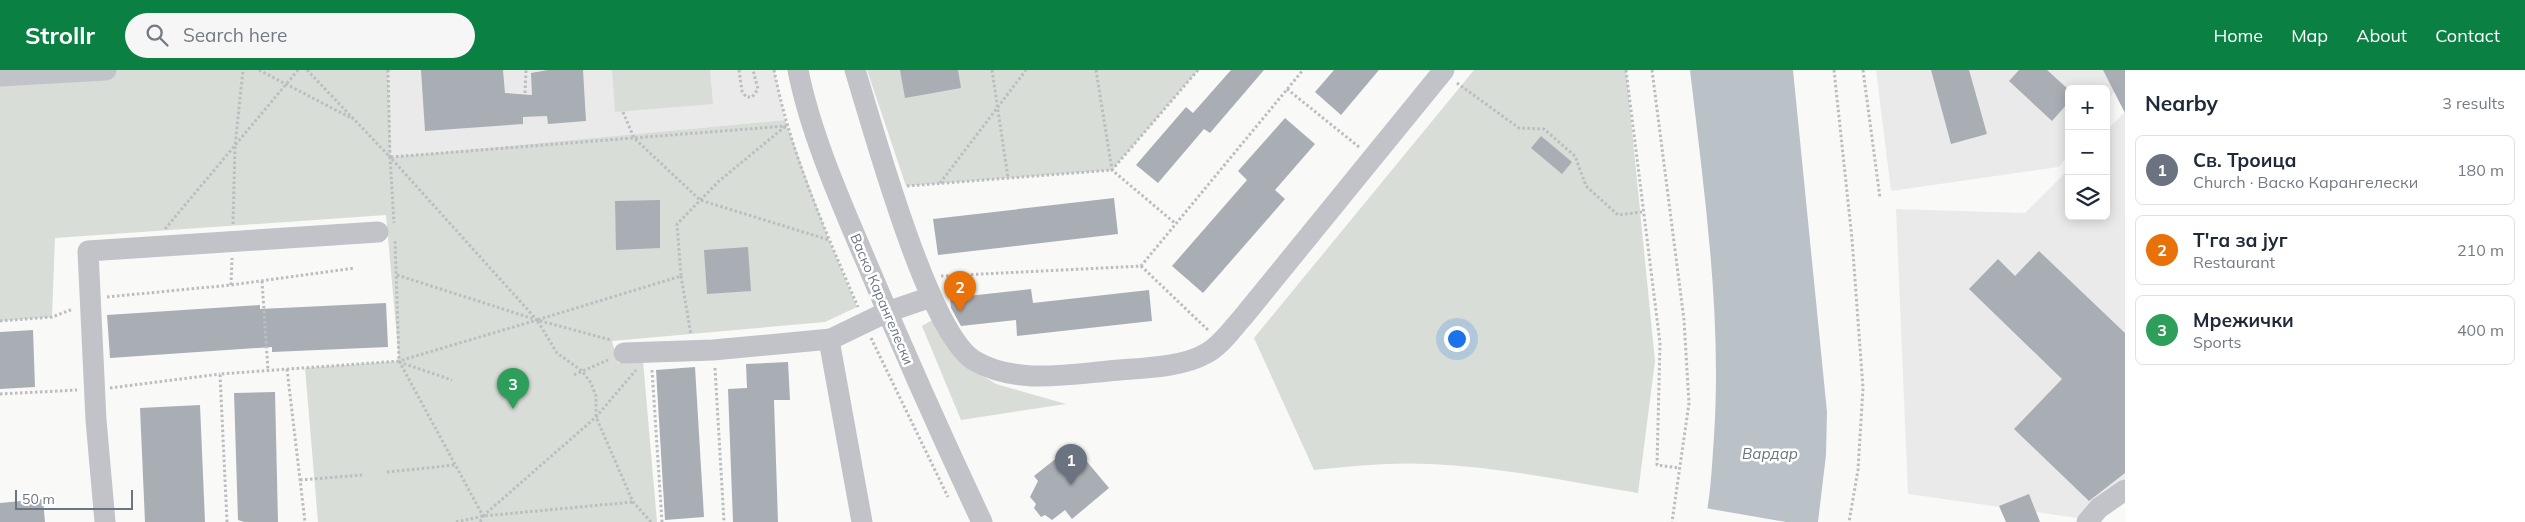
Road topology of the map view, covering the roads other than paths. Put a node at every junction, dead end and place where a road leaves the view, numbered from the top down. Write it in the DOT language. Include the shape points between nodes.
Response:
graph roads {
  1 [pos="106,70"];
  2 [pos="798,70"];
  3 [pos="855,70"];
  4 [pos="1443,71"];
  5 [pos="0,76"];
  6 [pos="389,231"];
  7 [pos="931,297"];
  8 [pos="887,312"];
  9 [pos="829,340"];
  10 [pos="624,353"];
  11 [pos="2125,490"];
  12 [pos="105,522"];
  13 [pos="862,522"];
  14 [pos="982,522"];
  15 [pos="2087,522"];
  1 -- 5 [label="street"];
  2 -- 8 [label="street, Васко Карангелески" via="802,91 842,204"];
  3 -- 7 [label="street" via="891,187"];
  4 -- 7 [label="street" via="1208,354 1160,365 1046,377 1001,372 974,361 957,344"];
  6 -- 12 [label="street" via="88,252 94,390"];
  7 -- 8 [label="street"];
  8 -- 9 [label="street"];
  8 -- 14 [label="street, Васко Карангелески"];
  9 -- 10 [label="street"];
  9 -- 13 [label="street"];
  11 -- 15 [label="street" via="2099,508"];
}
